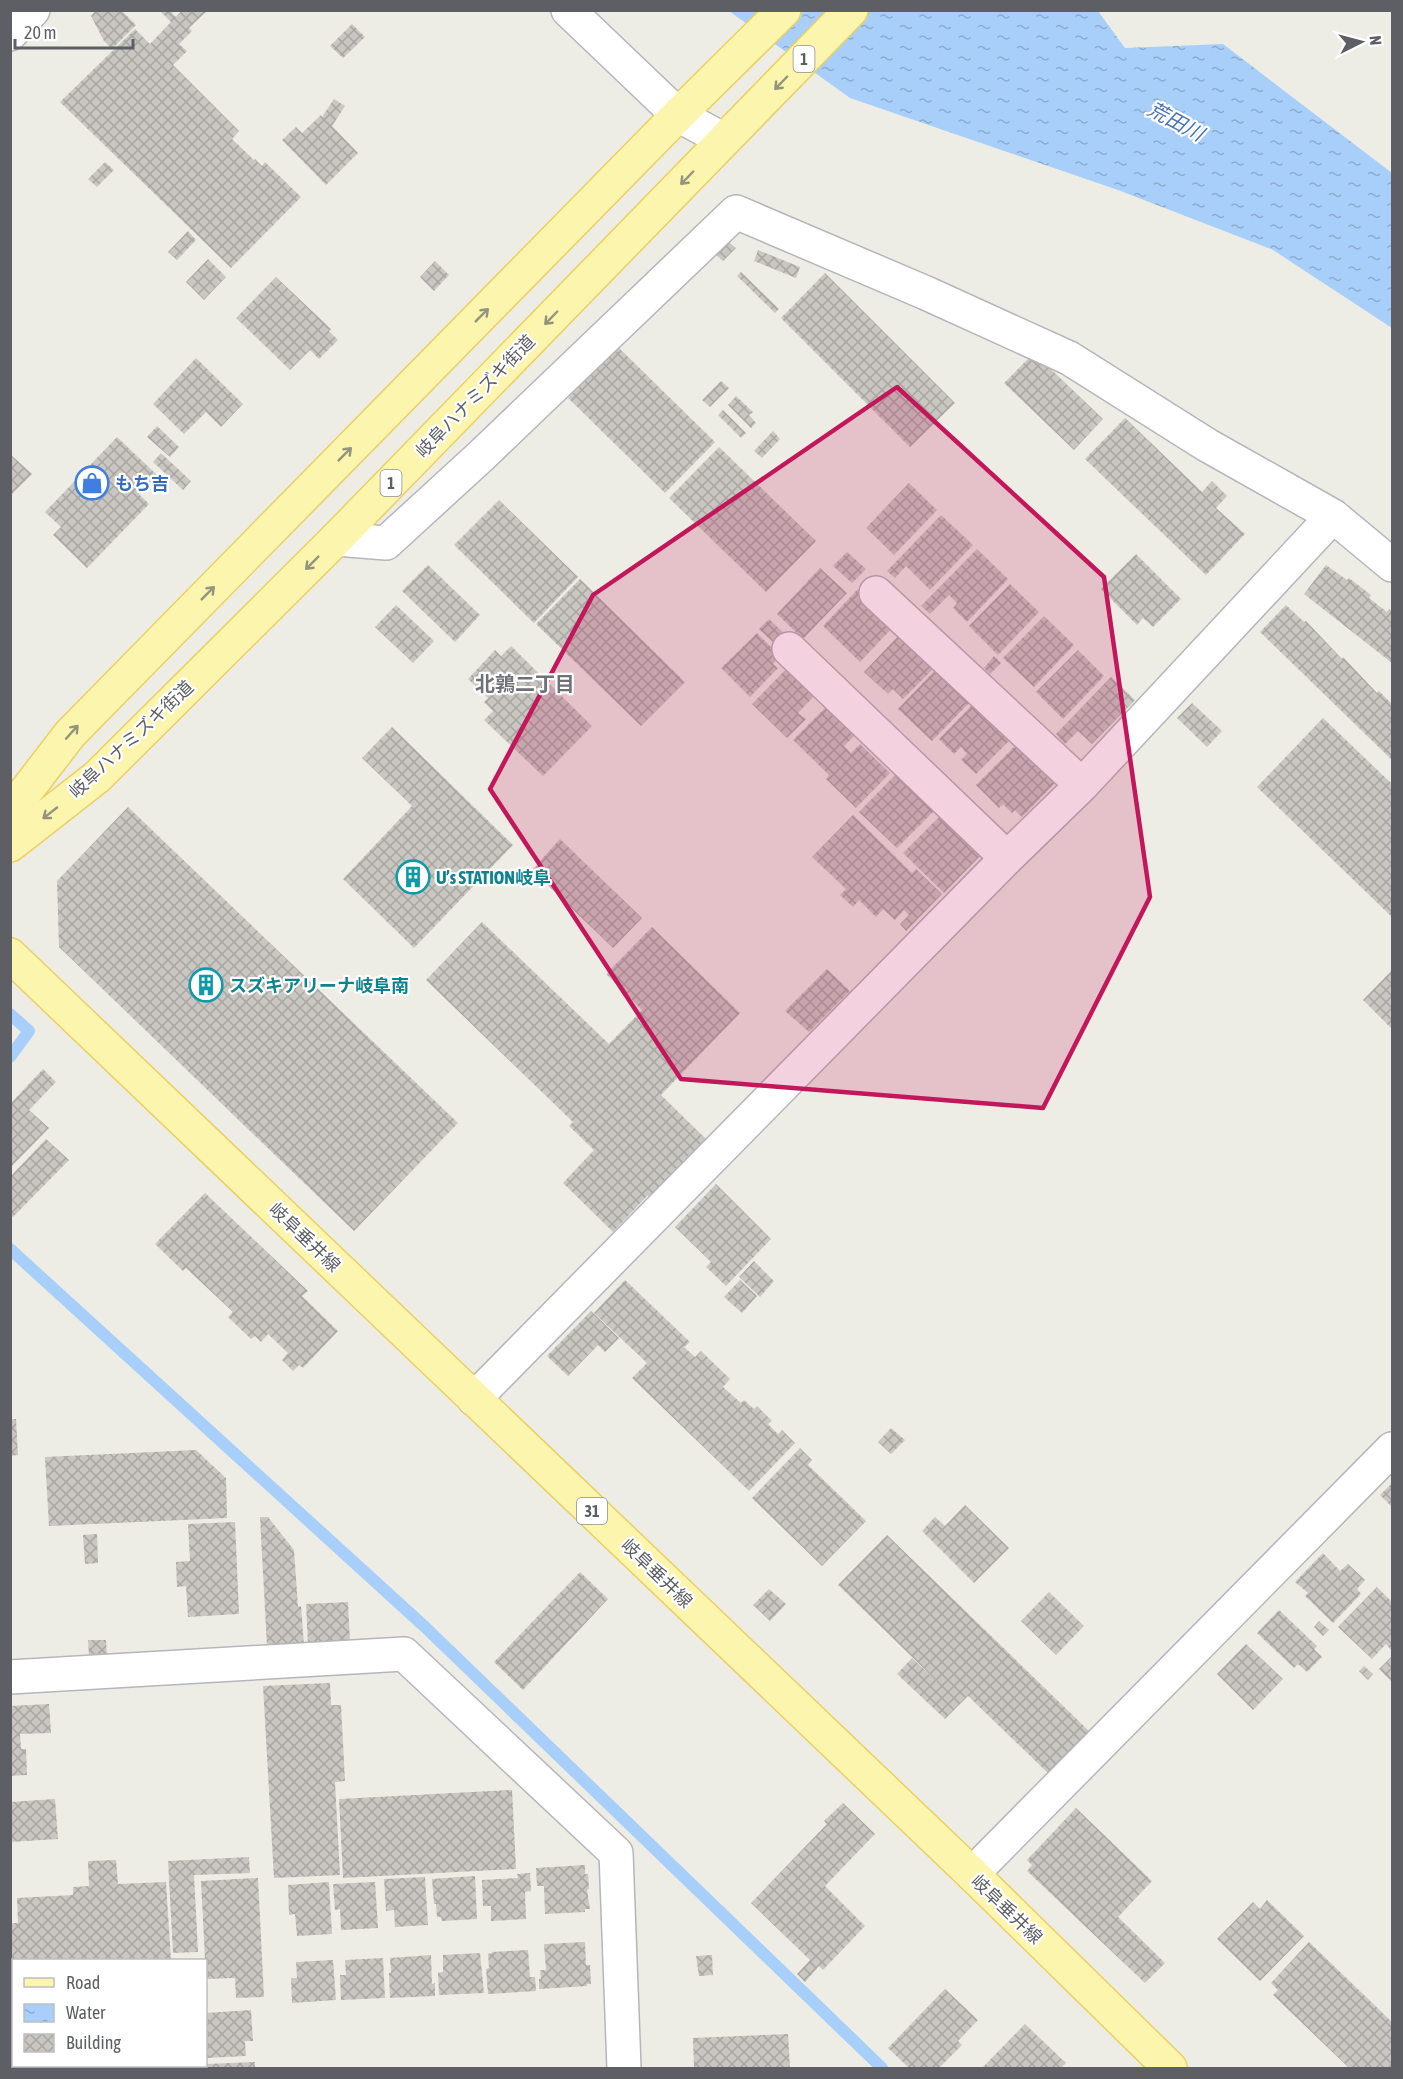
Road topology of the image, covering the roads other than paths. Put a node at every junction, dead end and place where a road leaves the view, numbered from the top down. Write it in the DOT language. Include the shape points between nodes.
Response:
graph roads {
  1 [pos="33,10"];
  2 [pos="568,10"];
  3 [pos="784,10"];
  4 [pos="851,10"];
  5 [pos="10,34"];
  6 [pos="678,115"];
  7 [pos="724,140"];
  8 [pos="1333,516"];
  9 [pos="336,539"];
  10 [pos="1392,564"];
  11 [pos="876,593"];
  12 [pos="789,649"];
  13 [pos="1082,785"];
  14 [pos="10,812"];
  15 [pos="10,845"];
  16 [pos="1007,858"];
  17 [pos="10,955"];
  18 [pos="474,1399"];
  19 [pos="1392,1449"];
  20 [pos="10,1677"];
  21 [pos="972,1874"];
  22 [pos="624,2068"];
  23 [pos="1170,2068"];
  1 -- 5 [label="street"];
  2 -- 6 [label="street"];
  3 -- 6 [label="main road"];
  4 -- 7 [label="main road, 岐阜ハナミズキ街道 / 1, one-way"];
  6 -- 7 [label="street"];
  14 -- 6 [label="main road, one-way" via="70,734"];
  7 -- 9 [label="main road, 岐阜ハナミズキ街道 / 1, one-way"];
  8 -- 9 [label="street" via="1207,445 1070,358 736,212 386,543"];
  8 -- 10 [label="street"];
  8 -- 13 [label="street"];
  9 -- 15 [label="main road, 岐阜ハナミズキ街道 / 1, one-way" via="97,777"];
  11 -- 13 [label="street"];
  12 -- 16 [label="street"];
  13 -- 16 [label="street"];
  16 -- 18 [label="street"];
  17 -- 18 [label="main road, 岐阜垂井線 / 31"];
  18 -- 21 [label="main road, 岐阜垂井線 / 31"];
  19 -- 21 [label="street"];
  20 -- 22 [label="street" via="404,1654 616,1853"];
  21 -- 23 [label="main road, 岐阜垂井線 / 31"];
}
